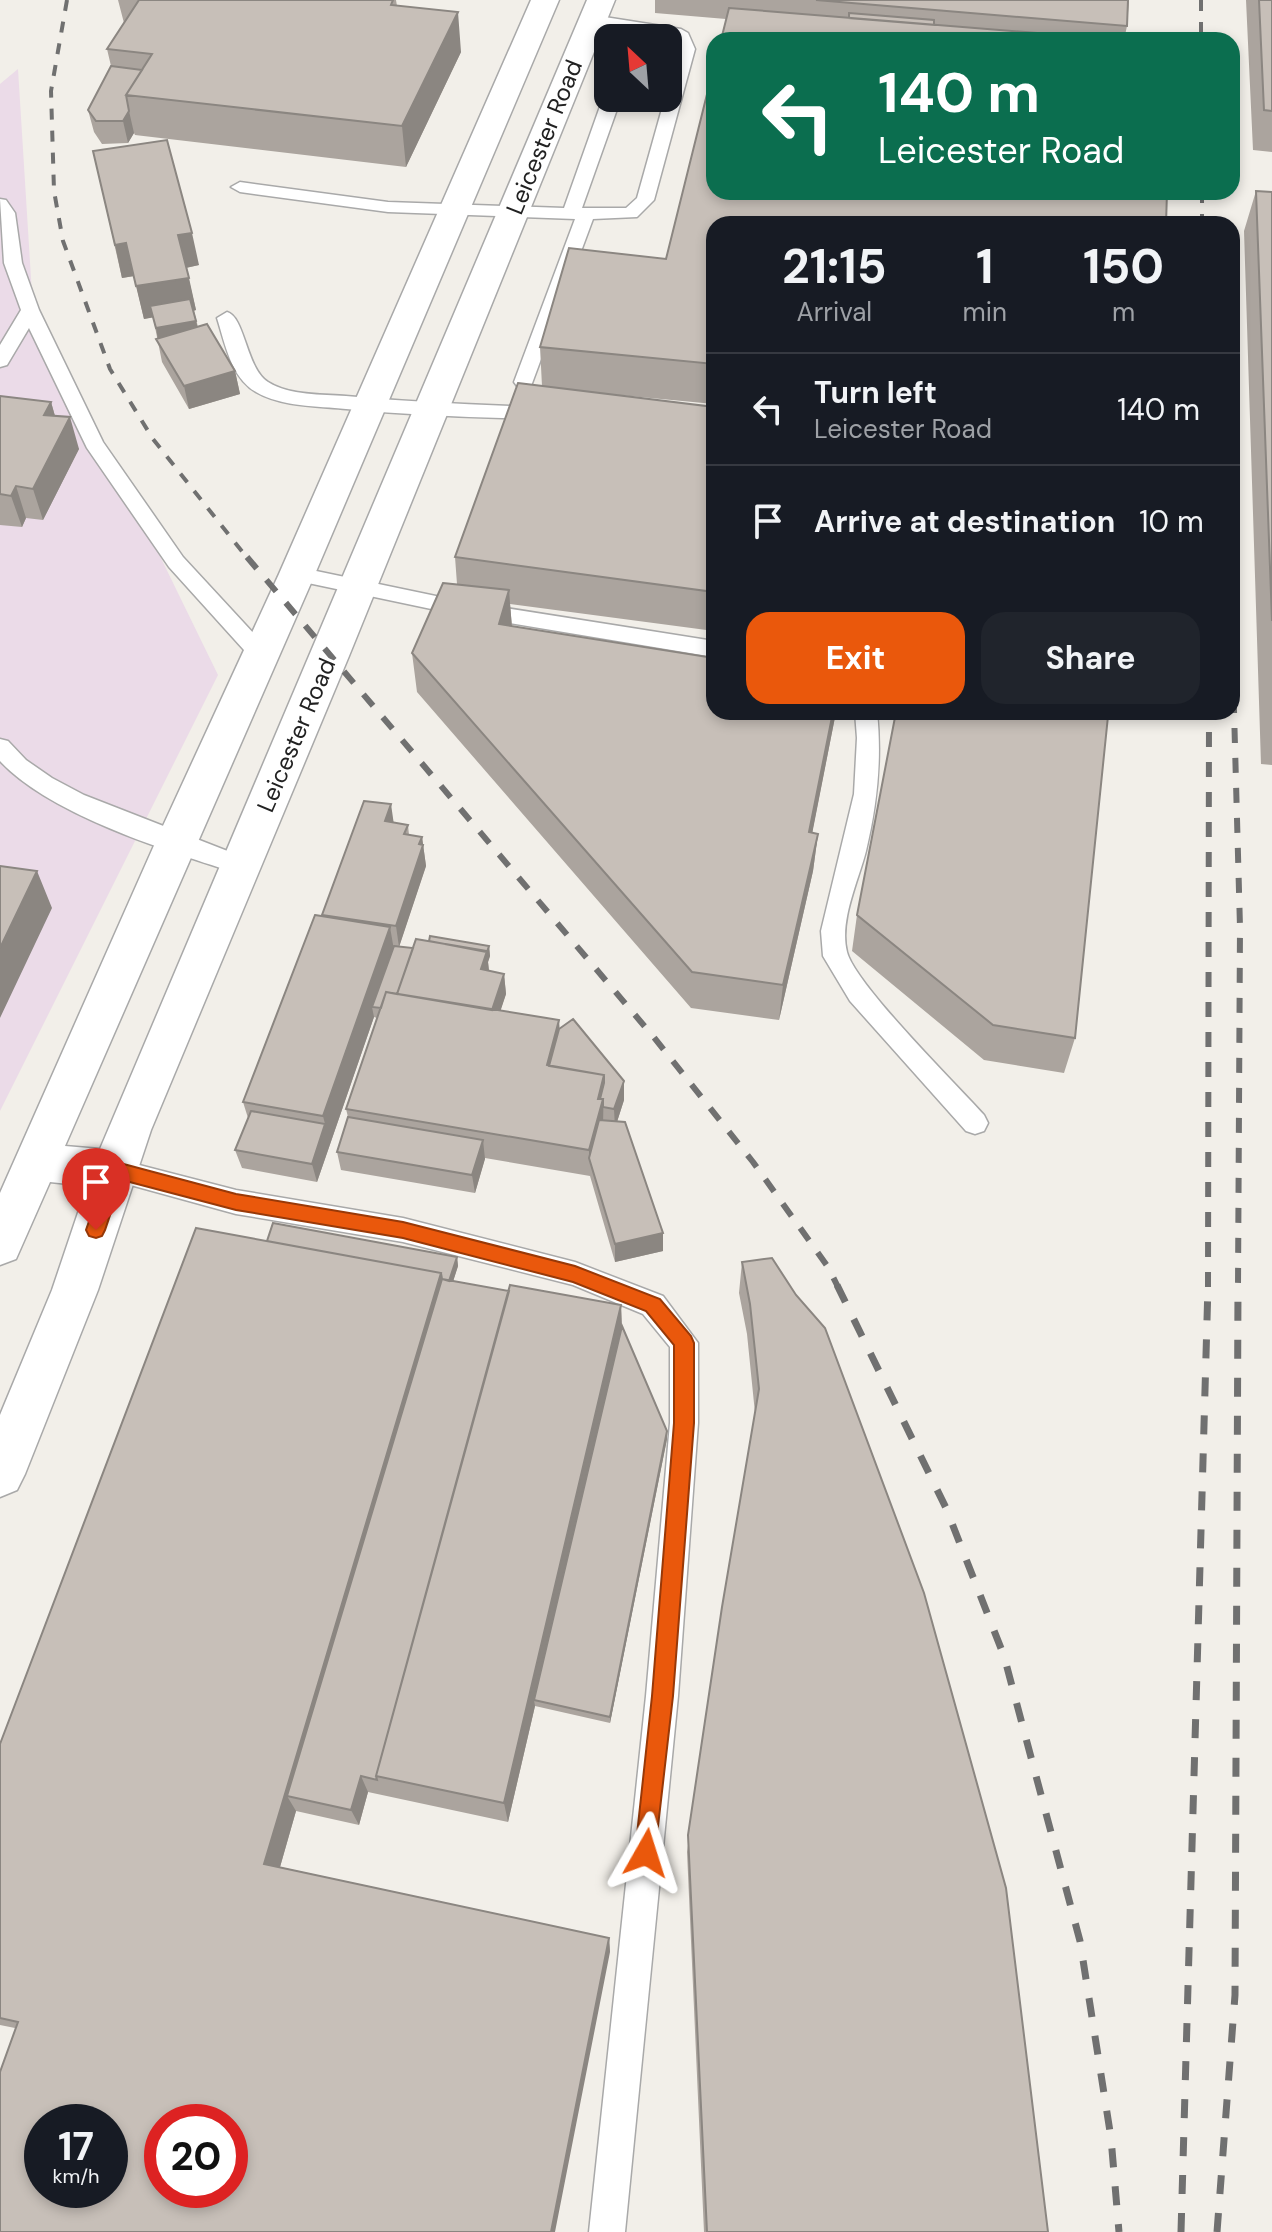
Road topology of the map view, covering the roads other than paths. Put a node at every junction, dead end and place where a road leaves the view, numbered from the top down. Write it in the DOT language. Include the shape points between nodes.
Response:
graph roads {
  1 [pos="542,7"];
  2 [pos="596,10"];
  3 [pos="621,24"];
  4 [pos="682,37"];
  5 [pos="682,70"];
  6 [pos="608,112"];
  7 [pos="671,112"];
  8 [pos="240,187"];
  9 [pos="0,204"];
  10 [pos="455,209"];
  11 [pos="513,211"];
  12 [pos="578,214"];
  13 [pos="30,310"];
  14 [pos="227,318"];
  15 [pos="0,361"];
  16 [pos="524,382"];
  17 [pos="369,405"];
  18 [pos="431,410"];
  19 [pos="564,415"];
  20 [pos="297,574"];
  21 [pos="357,586"];
  22 [pos="706,648"];
  23 [pos="261,655"];
  24 [pos="867,720"];
  25 [pos="0,747"];
  26 [pos="176,841"];
  27 [pos="240,865"];
  28 [pos="975,1123"];
  29 [pos="36,1162"];
  30 [pos="116,1170"];
  31 [pos="0,1245"];
  32 [pos="0,1474"];
  33 [pos="607,2232"];
  1 -- 2 [label="street"];
  1 -- 10 [label="street"];
  2 -- 3 [label="lane"];
  2 -- 11 [label="street, Leicester Road"];
  4 -- 5 [label="lane" via="687,49"];
  6 -- 12 [label="lane"];
  7 -- 12 [label="lane" via="640,208 623,214"];
  8 -- 10 [label="lane" via="388,207"];
  9 -- 13 [label="lane"];
  10 -- 11 [label="lane"];
  10 -- 17 [label="street"];
  11 -- 12 [label="lane"];
  11 -- 18 [label="street, Leicester Road"];
  12 -- 16 [label="lane"];
  13 -- 15 [label="lane"];
  13 -- 23 [label="lane" via="94,443 176,562"];
  14 -- 17 [label="lane" via="240,359 263,388 294,398"];
  17 -- 18 [label="lane"];
  17 -- 20 [label="street"];
  18 -- 19 [label="lane"];
  18 -- 21 [label="street, Leicester Road"];
  20 -- 21 [label="lane"];
  20 -- 23 [label="street"];
  21 -- 22 [label="lane"];
  21 -- 27 [label="street, Leicester Road"];
  23 -- 26 [label="street"];
  24 -- 28 [label="lane" via="866,782 833,931 835,956 859,994"];
  25 -- 26 [label="lane" via="10,762 69,800"];
  26 -- 27 [label="lane"];
  26 -- 29 [label="street"];
  27 -- 30 [label="street, Leicester Road"];
  29 -- 30 [label="street"];
  29 -- 31 [label="street"];
  30 -- 32 [label="street, Leicester Road" via="75,1290"];
  30 -- 33 [label="lane" via="236,1202 403,1230 575,1274 653,1305 684,1343 684,1423 662,1696"];
}
